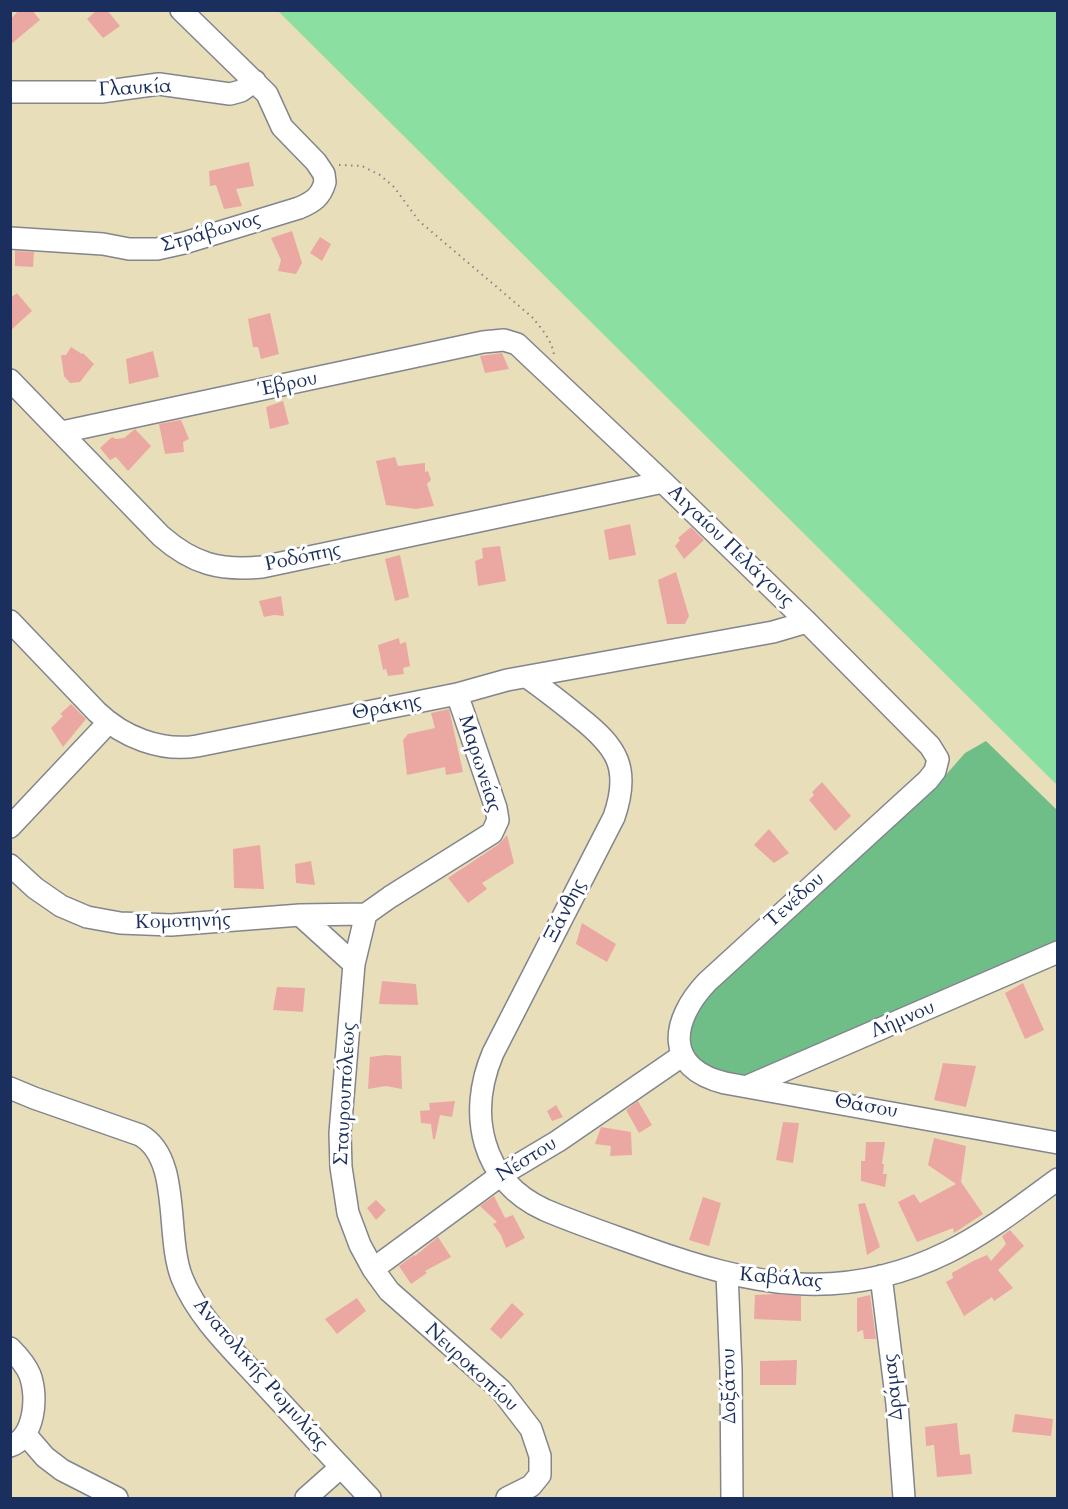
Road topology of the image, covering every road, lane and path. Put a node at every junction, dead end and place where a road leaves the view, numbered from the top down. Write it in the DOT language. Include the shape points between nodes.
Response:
graph roads {
  1 [pos="181,10"];
  2 [pos="255,81"];
  3 [pos="10,92"];
  4 [pos="324,176"];
  5 [pos="10,238"];
  6 [pos="513,342"];
  7 [pos="555,357"];
  8 [pos="11,380"];
  9 [pos="62,432"];
  10 [pos="663,482"];
  11 [pos="10,621"];
  12 [pos="807,622"];
  13 [pos="527,677"];
  14 [pos="457,693"];
  15 [pos="109,722"];
  16 [pos="938,761"];
  17 [pos="10,827"];
  18 [pos="10,866"];
  19 [pos="366,914"];
  20 [pos="300,915"];
  21 [pos="1058,952"];
  22 [pos="354,964"];
  23 [pos="683,1055"];
  24 [pos="748,1086"];
  25 [pos="10,1088"];
  26 [pos="1058,1143"];
  27 [pos="501,1175"];
  28 [pos="1058,1179"];
  29 [pos="373,1269"];
  30 [pos="727,1273"];
  31 [pos="881,1276"];
  32 [pos="10,1348"];
  33 [pos="18,1441"];
  34 [pos="341,1467"];
  35 [pos="117,1498"];
  36 [pos="306,1498"];
  37 [pos="370,1498"];
  38 [pos="507,1498"];
  39 [pos="732,1498"];
  40 [pos="904,1498"];
  1 -- 2 [label="street"];
  2 -- 3 [label="street, Γλαυκία" via="230,94 159,84 109,91"];
  2 -- 4 [label="street" via="271,99 282,127"];
  4 -- 5 [label="street, Στράβωνος" via="319,196 311,203 169,247 129,249"];
  4 -- 7 [label="path" via="344,164 362,166 380,175 419,221 532,317"];
  6 -- 9 [label="street, Έβρου" via="483,342"];
  6 -- 10 [label="street, Αιγαίου Πελάγους"];
  8 -- 9 [label="street, Ροδόπης"];
  9 -- 10 [label="street, Ροδόπης" via="177,550 198,561 231,567 262,567"];
  10 -- 12 [label="street, Αιγαίου Πελάγους"];
  11 -- 15 [label="street, Θράκης"];
  12 -- 13 [label="street, Θράκης" via="773,632"];
  12 -- 16 [label="street, Αιγαίου Πελάγους" via="930,746"];
  13 -- 14 [label="street, Θράκης"];
  13 -- 27 [label="street, Ξάνθης" via="607,740 618,760 621,788 609,827 484,1075 480,1106 483,1135"];
  14 -- 15 [label="street, Θράκης" via="187,748 145,741"];
  14 -- 19 [label="street, Μαρωνείας" via="497,815 497,826 492,833"];
  15 -- 17 [label="street"];
  16 -- 23 [label="street, Τενέδου" via="928,780 700,989 681,1023 679,1040"];
  18 -- 20 [label="street, Κομοτηνής" via="61,906 111,922 171,926"];
  19 -- 20 [label="street, Κομοτηνής"];
  19 -- 22 [label="street, Σταυρουπόλεως"];
  20 -- 22 [label="street"];
  21 -- 24 [label="street, Λήμνου"];
  22 -- 29 [label="street, Σταυρουπόλεως" via="342,1098 341,1167 351,1223"];
  23 -- 24 [label="street, Θάσου" via="703,1076"];
  23 -- 27 [label="street, Νέστου"];
  24 -- 26 [label="street, Θάσου"];
  25 -- 34 [label="street, Ανατολικής Ρωμυλίας" via="140,1135 154,1145 166,1172 175,1259 194,1302"];
  27 -- 29 [label="street, Νέστου"];
  27 -- 30 [label="street, Καβάλας" via="518,1194 545,1210"];
  28 -- 31 [label="street, Καβάλας" via="961,1246"];
  29 -- 38 [label="street, Νευροκοπίου" via="398,1300 501,1390 531,1429 540,1456 540,1475 531,1486"];
  30 -- 31 [label="street, Καβάλας" via="800,1284"];
  30 -- 39 [label="street, Δοξάτου"];
  31 -- 40 [label="street, Δράμας"];
  32 -- 33 [label="street" via="25,1365 32,1381 31,1420"];
  33 -- 35 [label="street" via="62,1470"];
  34 -- 36 [label="street"];
  34 -- 37 [label="street, Ανατολικής Ρωμυλίας"];
}
